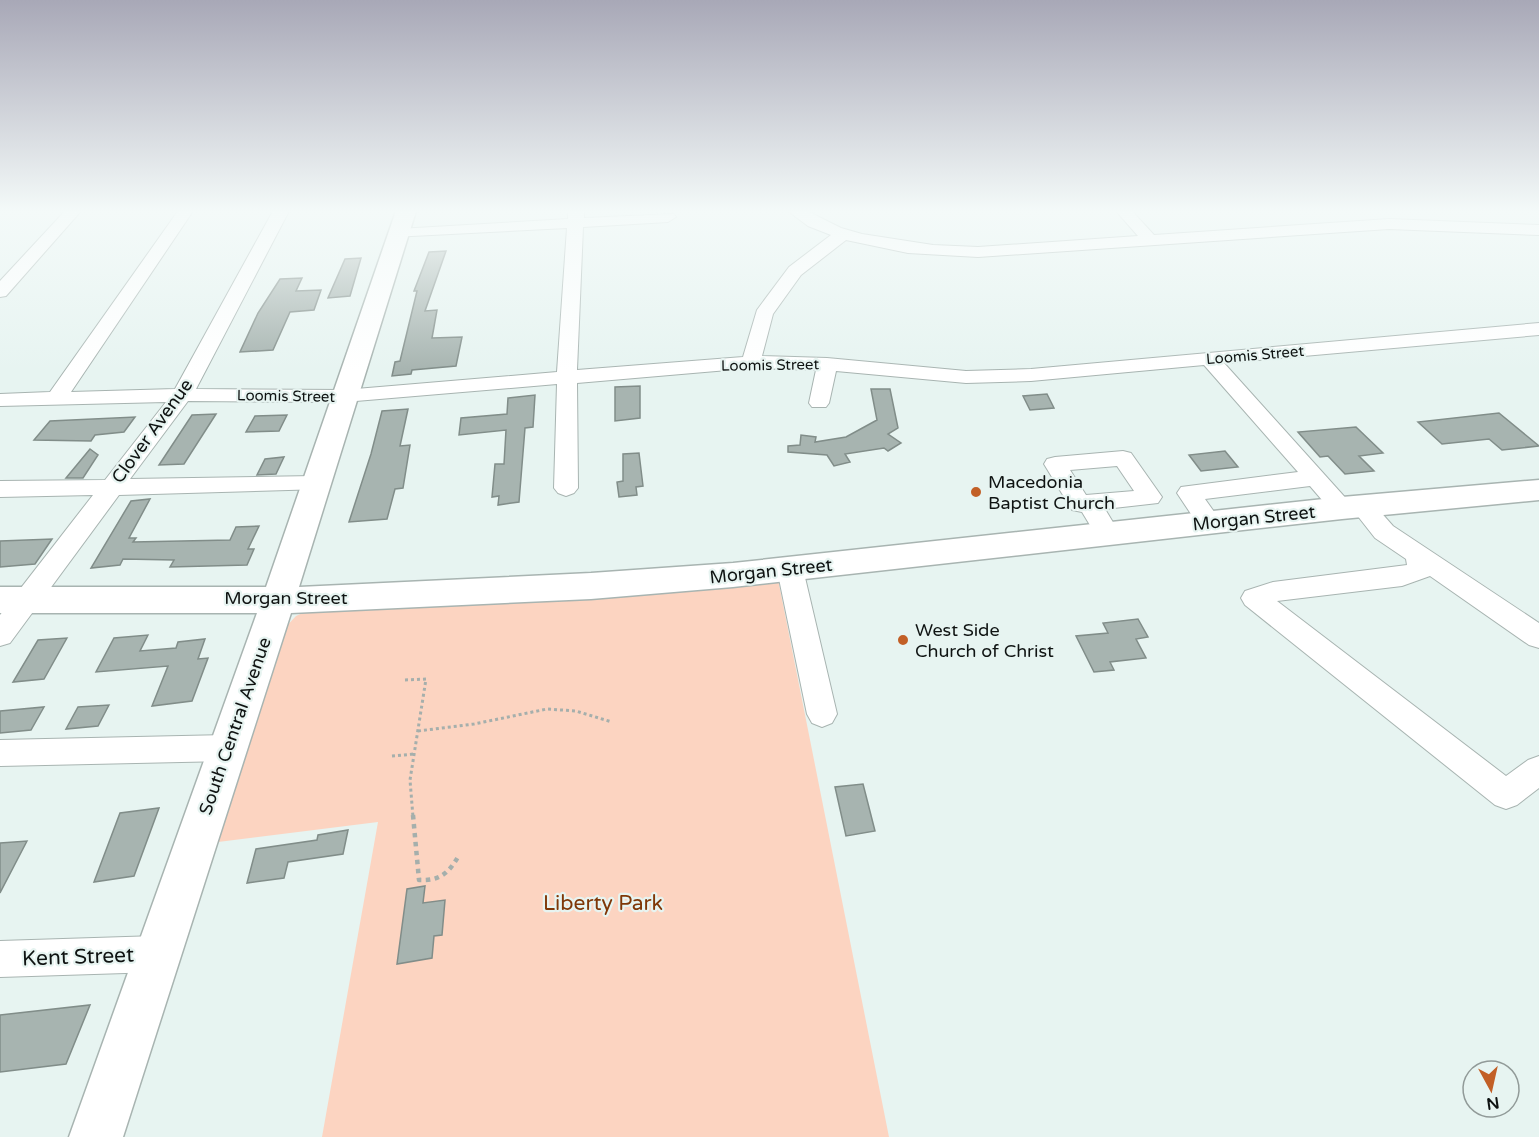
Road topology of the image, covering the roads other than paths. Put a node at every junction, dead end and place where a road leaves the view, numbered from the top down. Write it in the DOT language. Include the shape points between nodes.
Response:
graph roads {
  1 [pos="26,264"];
  2 [pos="150,264"];
  3 [pos="253,264"];
  4 [pos="388,264"];
  5 [pos="573,264"];
  6 [pos="804,264"];
  7 [pos="0,292"];
  8 [pos="1539,329"];
  9 [pos="1209,359"];
  10 [pos="751,362"];
  11 [pos="827,364"];
  12 [pos="567,378"];
  13 [pos="182,395"];
  14 [pos="344,396"];
  15 [pos="56,399"];
  16 [pos="0,400"];
  17 [pos="819,403"];
  18 [pos="1092,460"];
  19 [pos="1316,478"];
  20 [pos="1275,483"];
  21 [pos="315,484"];
  22 [pos="112,488"];
  23 [pos="566,488"];
  24 [pos="0,489"];
  25 [pos="1539,490"];
  26 [pos="1118,500"];
  27 [pos="1089,503"];
  28 [pos="1352,507"];
  29 [pos="1299,513"];
  30 [pos="1210,523"];
  31 [pos="1108,534"];
  32 [pos="1418,556"];
  33 [pos="790,569"];
  34 [pos="14,600"];
  35 [pos="278,600"];
  36 [pos="0,635"];
  37 [pos="1539,637"];
  38 [pos="822,714"];
  39 [pos="227,748"];
  40 [pos="0,753"];
  41 [pos="1539,770"];
  42 [pos="157,954"];
  43 [pos="0,959"];
  44 [pos="96,1137"];
  1 -- 7 [label="street"];
  2 -- 15 [label="street"];
  3 -- 13 [label="street, Clover Avenue"];
  4 -- 14 [label="main road, South Central Avenue"];
  5 -- 12 [label="street"];
  6 -- 10 [label="street" via="764,314"];
  8 -- 9 [label="street, Loomis Street"];
  9 -- 11 [label="street, Loomis Street" via="966,377"];
  9 -- 19 [label="street"];
  10 -- 11 [label="street, Loomis Street"];
  10 -- 12 [label="street, Loomis Street"];
  11 -- 17 [label="street"];
  12 -- 14 [label="street, Loomis Street"];
  12 -- 23 [label="street"];
  13 -- 14 [label="street, Loomis Street"];
  13 -- 15 [label="street, Loomis Street"];
  13 -- 22 [label="street, Clover Avenue"];
  14 -- 21 [label="main road, South Central Avenue"];
  15 -- 16 [label="street, Loomis Street"];
  18 -- 26 [label="street"];
  18 -- 26 [label="street" via="1123,458 1150,496"];
  18 -- 27 [label="street" via="1055,464 1080,504"];
  19 -- 20 [label="street"];
  19 -- 28 [label="street"];
  20 -- 29 [label="street"];
  20 -- 30 [label="street" via="1190,493"];
  21 -- 22 [label="street"];
  21 -- 35 [label="main road, South Central Avenue"];
  22 -- 24 [label="street"];
  22 -- 34 [label="street, Clover Avenue"];
  25 -- 28 [label="main road, Morgan Street"];
  26 -- 27 [label="street"];
  27 -- 31 [label="street"];
  28 -- 29 [label="main road, Morgan Street"];
  28 -- 32 [label="street"];
  29 -- 30 [label="main road, Morgan Street"];
  30 -- 31 [label="main road, Morgan Street"];
  31 -- 33 [label="main road, Morgan Street"];
  32 -- 37 [label="street"];
  32 -- 41 [label="street" via="1421,570 1402,577 1273,592 1254,598 1506,795"];
  33 -- 35 [label="main road, Morgan Street" via="591,586"];
  33 -- 38 [label="street"];
  34 -- 35 [label="main road, Morgan Street"];
  34 -- 36 [label="street, Clover Avenue"];
  35 -- 39 [label="main road, South Central Avenue"];
  39 -- 40 [label="street"];
  39 -- 42 [label="main road, South Central Avenue"];
  42 -- 43 [label="street, Kent Street"];
  42 -- 44 [label="main road, South Central Avenue"];
}
